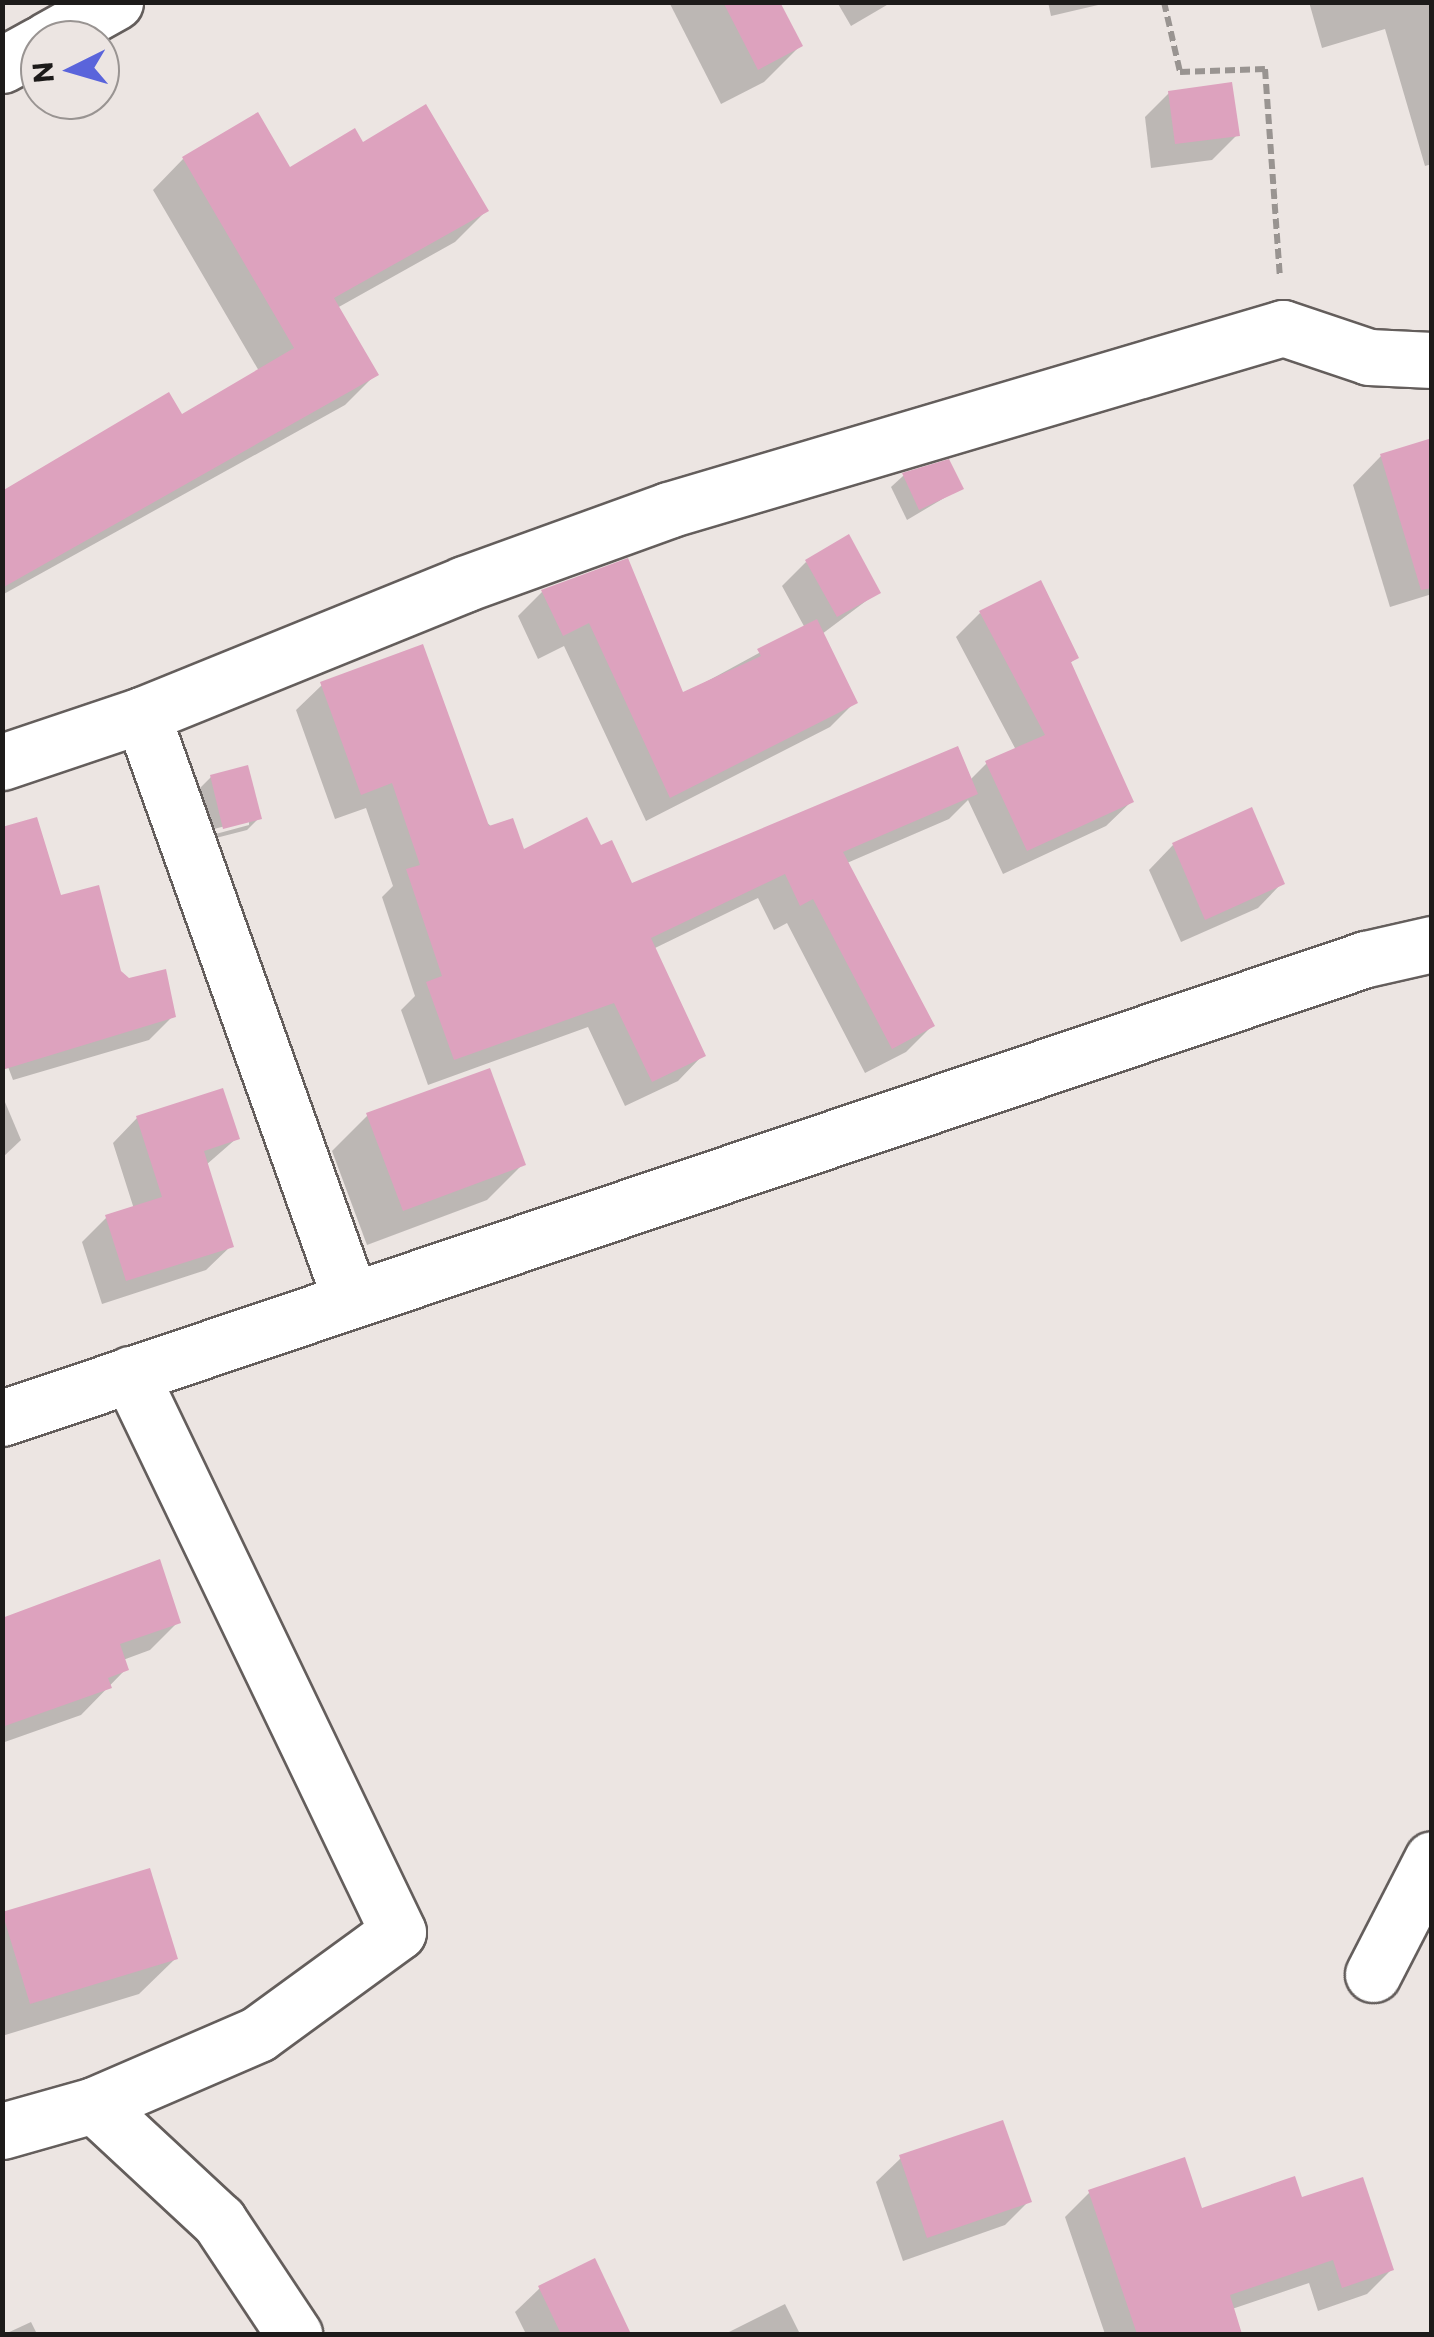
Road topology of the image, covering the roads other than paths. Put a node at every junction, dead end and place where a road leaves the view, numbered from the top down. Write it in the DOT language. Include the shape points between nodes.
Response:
graph roads {
  1 [pos="114,2"];
  2 [pos="82,20"];
  3 [pos="1432,360"];
  4 [pos="142,715"];
  5 [pos="2,762"];
  6 [pos="1432,944"];
  7 [pos="350,1298"];
  8 [pos="130,1374"];
  9 [pos="2,1418"];
  10 [pos="1432,1859"];
  11 [pos="1373,1974"];
  12 [pos="94,2105"];
  13 [pos="2,2131"];
  14 [pos="294,2334"];
  1 -- 2 [label="street"];
  3 -- 4 [label="street" via="1369,357 1283,328 668,510 464,584"];
  4 -- 5 [label="street"];
  4 -- 7 [label="street"];
  6 -- 7 [label="street" via="1366,959"];
  7 -- 8 [label="street"];
  8 -- 9 [label="street"];
  8 -- 12 [label="street" via="398,1932 258,2034"];
  10 -- 11 [label="street"];
  12 -- 13 [label="street"];
  12 -- 14 [label="street" via="219,2221"];
}
